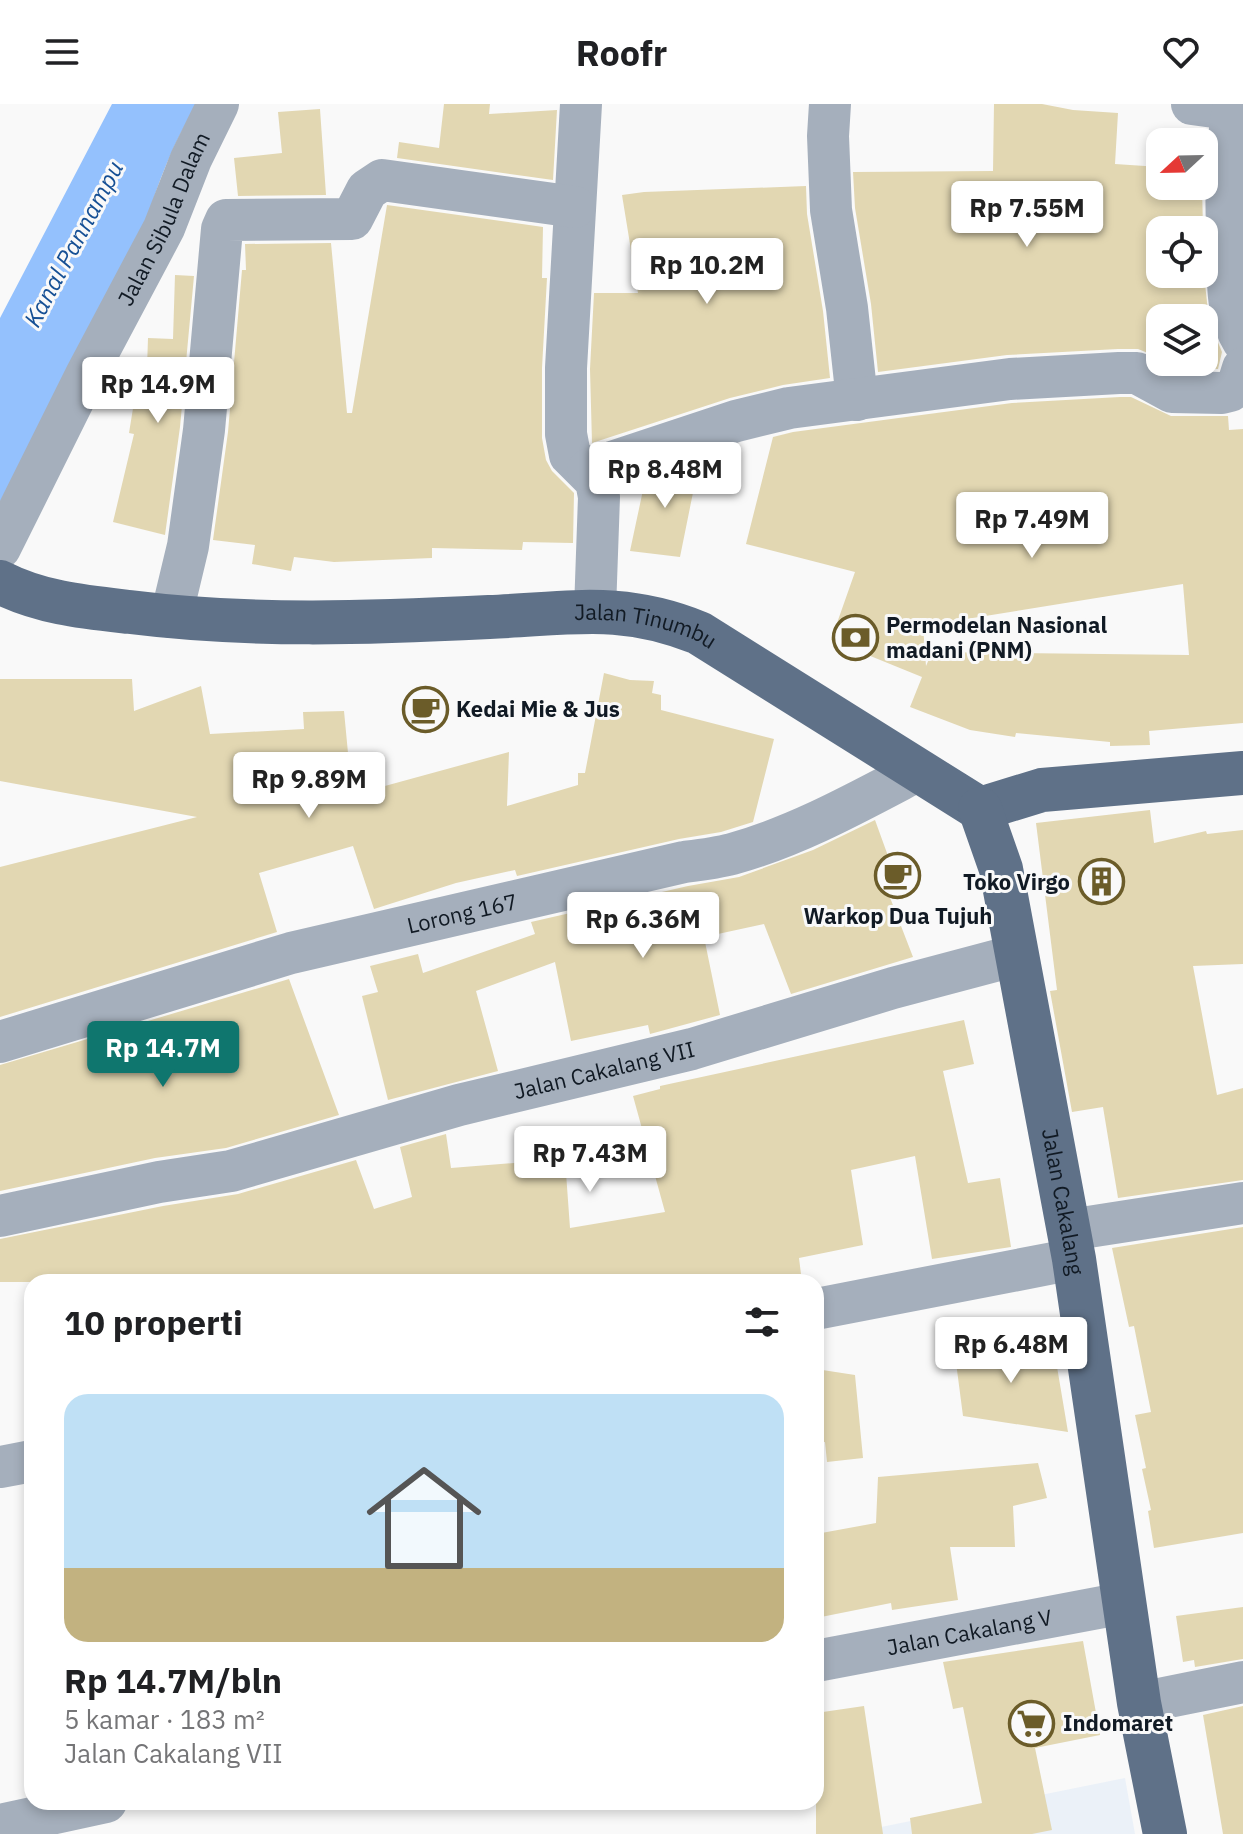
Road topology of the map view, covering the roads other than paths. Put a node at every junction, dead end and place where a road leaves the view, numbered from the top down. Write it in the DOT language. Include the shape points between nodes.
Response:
graph roads {
  1 [pos="218,104"];
  2 [pos="581,104"];
  3 [pos="830,104"];
  4 [pos="1223,108"];
  5 [pos="575,207"];
  6 [pos="1243,341"];
  7 [pos="1243,368"];
  8 [pos="857,400"];
  9 [pos="588,470"];
  10 [pos="0,548"];
  11 [pos="0,582"];
  12 [pos="595,610"];
  13 [pos="171,617"];
  14 [pos="917,771"];
  15 [pos="1243,773"];
  16 [pos="980,809"];
  17 [pos="1017,955"];
  18 [pos="0,1042"];
  19 [pos="1243,1203"];
  20 [pos="0,1216"];
  21 [pos="1071,1245"];
  22 [pos="824,1307"];
  23 [pos="24,1462"];
  24 [pos="0,1467"];
  25 [pos="1124,1603"];
  26 [pos="824,1659"];
  27 [pos="1243,1682"];
  28 [pos="1139,1703"];
  29 [pos="69,1810"];
  30 [pos="0,1825"];
  31 [pos="1165,1834"];
  1 -- 10 [label="street, Jalan Sibula Dalam" via="164,228"];
  2 -- 5 [label="street"];
  3 -- 8 [label="street" via="831,210"];
  4 -- 6 [label="street" via="1231,316"];
  5 -- 9 [label="street" via="566,434 570,455"];
  5 -- 13 [label="street" via="382,180 367,190 352,219 226,220 188,546"];
  7 -- 8 [label="street" via="1238,384 1222,393 1172,392 1137,373 1010,379"];
  8 -- 9 [label="street" via="736,421"];
  9 -- 12 [label="street" via="599,497"];
  11 -- 13 [label="main road, Jalan Tinumbu" via="53,602"];
  12 -- 13 [label="main road, Jalan Tinumbu" via="297,623"];
  12 -- 14 [label="main road, Jalan Tinumbu" via="668,620 699,633"];
  14 -- 16 [label="main road, Jalan Tinumbu"];
  14 -- 18 [label="street, Lorong 167" via="819,820 731,854 291,953"];
  15 -- 16 [label="main road" via="1042,790"];
  16 -- 17 [label="main road, Jalan Cakalang" via="1001,869"];
  17 -- 20 [label="street, Jalan Cakalang VII" via="692,1049 459,1105 231,1171"];
  17 -- 21 [label="main road, Jalan Cakalang"];
  19 -- 21 [label="street"];
  21 -- 22 [label="street"];
  21 -- 25 [label="main road, Jalan Cakalang"];
  23 -- 24 [label="street"];
  25 -- 26 [label="street, Jalan Cakalang V"];
  25 -- 28 [label="main road, Jalan Cakalang"];
  27 -- 28 [label="street"];
  28 -- 31 [label="main road, Jalan Cakalang"];
  29 -- 30 [label="street"];
}
